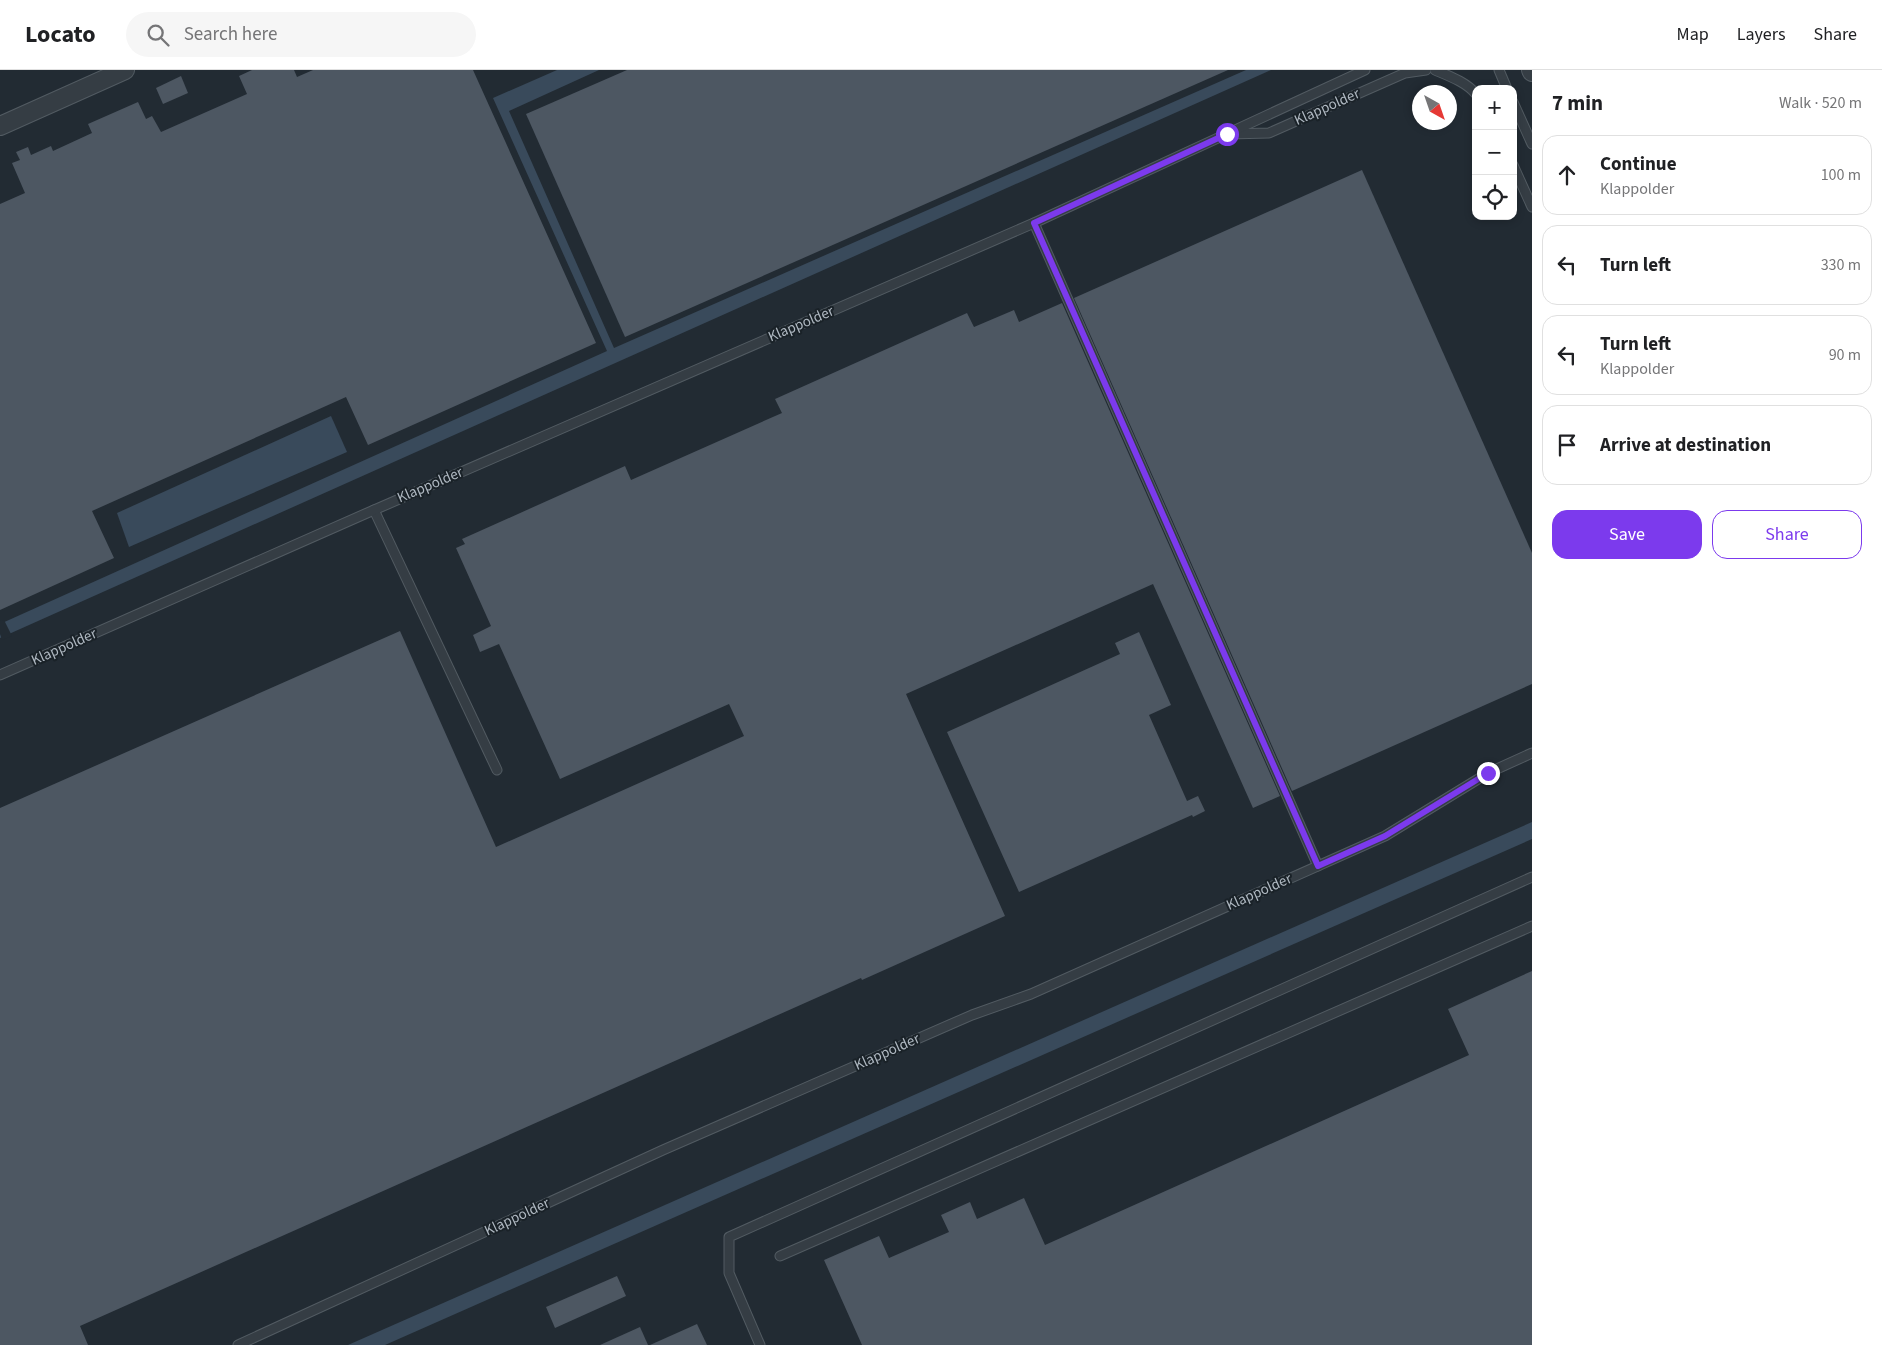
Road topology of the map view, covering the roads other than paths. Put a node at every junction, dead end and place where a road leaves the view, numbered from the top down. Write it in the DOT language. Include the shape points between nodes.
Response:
graph roads {
  1 [pos="125,70"];
  2 [pos="1365,70"];
  3 [pos="1426,70"];
  4 [pos="1435,70"];
  5 [pos="1499,70"];
  6 [pos="1505,85"];
  7 [pos="1472,90"];
  8 [pos="1517,111"];
  9 [pos="0,126"];
  10 [pos="1227,134"];
  11 [pos="1532,144"];
  12 [pos="1517,174"];
  13 [pos="1532,206"];
  14 [pos="1034,223"];
  15 [pos="374,510"];
  16 [pos="0,675"];
  17 [pos="1532,753"];
  18 [pos="497,770"];
  19 [pos="1318,866"];
  20 [pos="1532,877"];
  21 [pos="1532,926"];
  22 [pos="780,1256"];
  23 [pos="238,1345"];
  24 [pos="760,1345"];
  1 -- 9 [label="street"];
  2 -- 10 [label="lane, Klappolder"];
  3 -- 10 [label="lane, Klappolder" via="1405,73 1269,134"];
  4 -- 7 [label="lane"];
  5 -- 6 [label="lane"];
  8 -- 11 [label="lane"];
  10 -- 14 [label="lane, Klappolder"];
  12 -- 13 [label="lane"];
  14 -- 15 [label="lane, Klappolder"];
  14 -- 19 [label="lane"];
  15 -- 16 [label="lane, Klappolder"];
  15 -- 18 [label="lane"];
  17 -- 19 [label="lane, Klappolder" via="1488,773 1385,836"];
  19 -- 23 [label="lane, Klappolder" via="1031,994 972,1015 663,1150"];
  20 -- 24 [label="lane" via="729,1237 729,1273"];
  21 -- 22 [label="lane"];
}
